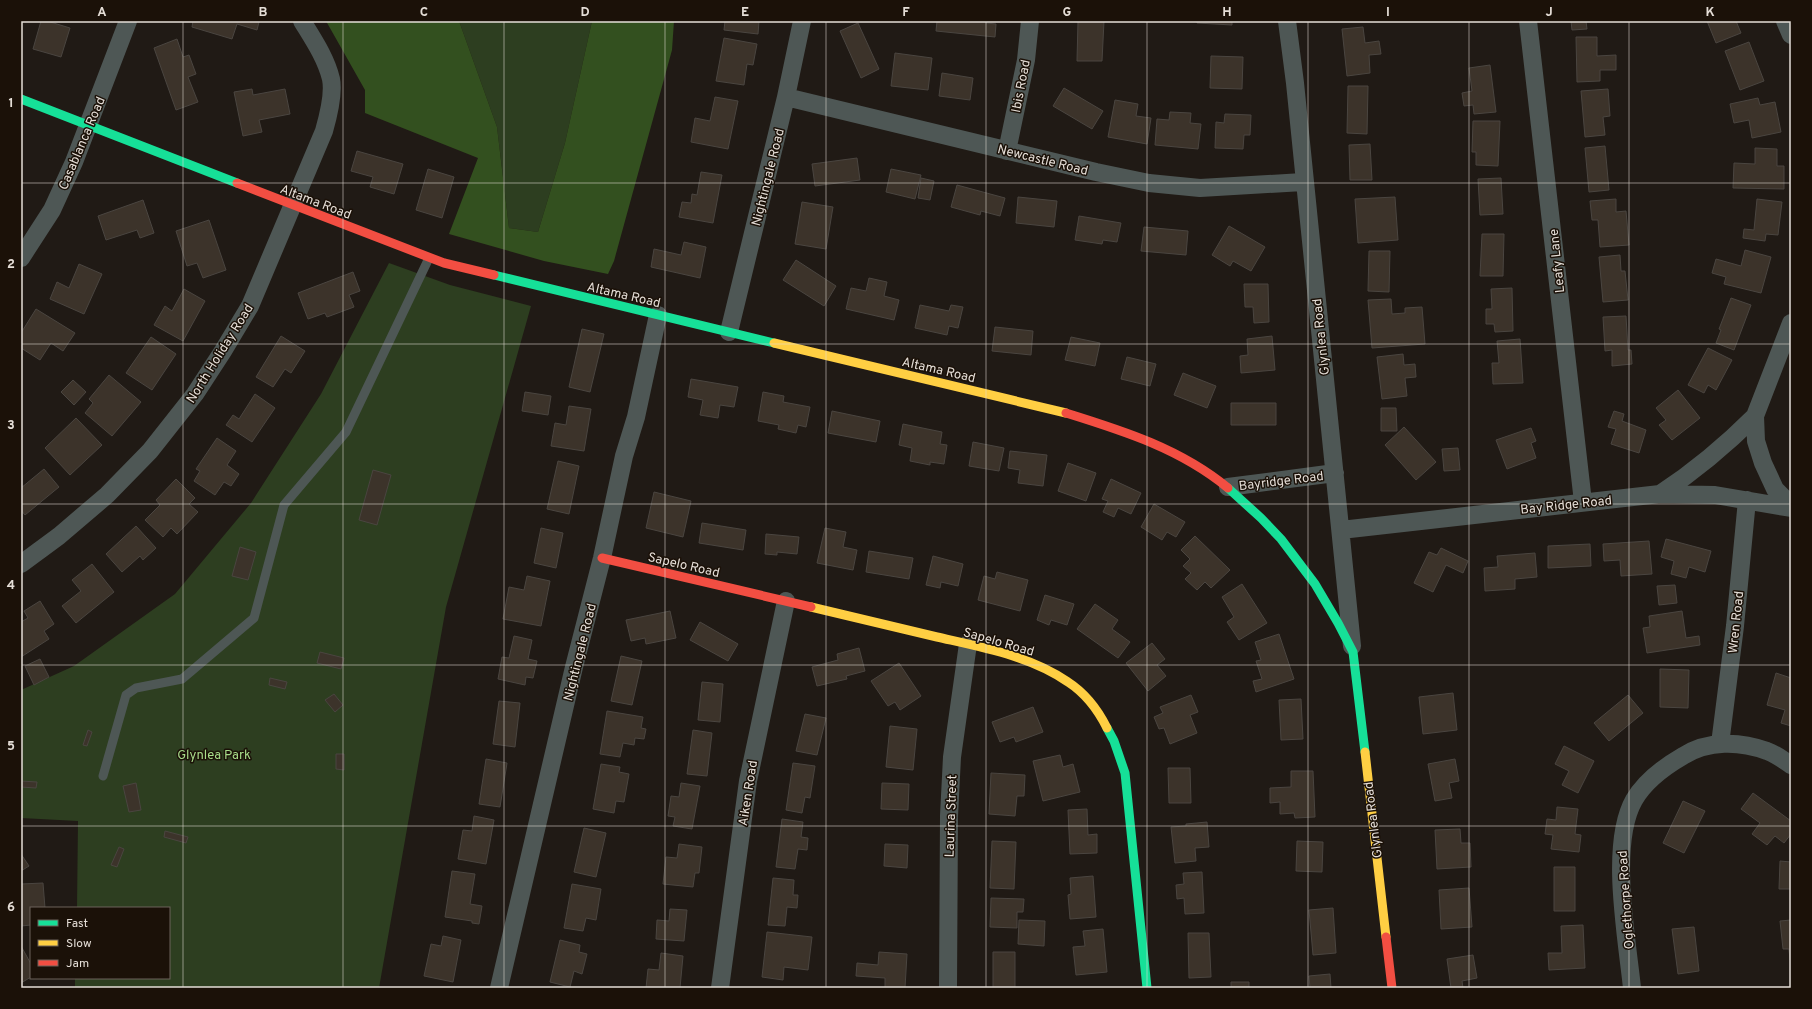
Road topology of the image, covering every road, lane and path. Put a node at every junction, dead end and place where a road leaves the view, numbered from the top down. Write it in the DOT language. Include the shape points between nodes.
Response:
graph roads {
  1 [pos="128,21"];
  2 [pos="302,21"];
  3 [pos="802,21"];
  4 [pos="1030,21"];
  5 [pos="1287,21"];
  6 [pos="1528,21"];
  7 [pos="1785,21"];
  8 [pos="1791,35"];
  9 [pos="786,97"];
  10 [pos="21,99"];
  11 [pos="89,125"];
  12 [pos="1007,150"];
  13 [pos="1303,182"];
  14 [pos="293,206"];
  15 [pos="21,258"];
  16 [pos="429,258"];
  17 [pos="658,315"];
  18 [pos="1791,323"];
  19 [pos="729,332"];
  20 [pos="1755,416"];
  21 [pos="1335,473"];
  22 [pos="1228,487"];
  23 [pos="1660,494"];
  24 [pos="1747,500"];
  25 [pos="1583,502"];
  26 [pos="1791,505"];
  27 [pos="1791,508"];
  28 [pos="1341,530"];
  29 [pos="602,558"];
  30 [pos="21,564"];
  31 [pos="786,601"];
  32 [pos="968,644"];
  33 [pos="1353,652"];
  34 [pos="1720,744"];
  35 [pos="1791,765"];
  36 [pos="103,776"];
  37 [pos="499,988"];
  38 [pos="720,988"];
  39 [pos="948,988"];
  40 [pos="1147,988"];
  41 [pos="1392,988"];
  42 [pos="1632,988"];
  1 -- 11 [label="street, Casablanca Road"];
  2 -- 14 [label="street, North Holiday Road" via="319,49 331,80 329,110 324,131"];
  3 -- 9 [label="street, Nightingale Road"];
  4 -- 12 [label="street, Ibis Road" via="1026,60"];
  5 -- 13 [label="street, Glynlea Road"];
  6 -- 25 [label="street, Leafy Lane"];
  7 -- 8 [label="street"];
  9 -- 12 [label="street, Newcastle Road"];
  9 -- 19 [label="street, Nightingale Road"];
  10 -- 11 [label="street, Altama Road"];
  11 -- 14 [label="street, Altama Road"];
  11 -- 15 [label="street, Casablanca Road" via="52,210"];
  12 -- 13 [label="street, Newcastle Road" via="1149,183 1200,188"];
  13 -- 21 [label="street, Glynlea Road"];
  14 -- 16 [label="street, Altama Road"];
  14 -- 30 [label="street, North Holiday Road" via="250,306 195,394 150,451 107,495"];
  16 -- 17 [label="street, Altama Road" via="503,279"];
  16 -- 36 [label="lane" via="346,432 284,505 254,618 182,679 136,688 126,695"];
  17 -- 19 [label="street, Altama Road"];
  17 -- 29 [label="street, Nightingale Road"];
  18 -- 20 [label="street"];
  19 -- 22 [label="street, Altama Road" via="1073,415 1122,430 1173,451"];
  20 -- 23 [label="street" via="1694,471"];
  20 -- 26 [label="street" via="1756,441 1763,463 1775,489"];
  21 -- 22 [label="street, Bayridge Road"];
  21 -- 28 [label="street, Glynlea Road"];
  22 -- 33 [label="street, Glynlea Road" via="1256,512 1315,584"];
  23 -- 24 [label="street, Bay Ridge Road" via="1715,495"];
  23 -- 25 [label="street, Bay Ridge Road"];
  24 -- 27 [label="street, Bay Ridge Road"];
  24 -- 34 [label="street, Wren Road"];
  25 -- 28 [label="street, Bay Ridge Road"];
  28 -- 33 [label="street, Glynlea Road"];
  29 -- 31 [label="street, Sapelo Road"];
  29 -- 37 [label="street, Nightingale Road"];
  31 -- 32 [label="street, Sapelo Road"];
  31 -- 38 [label="street, Aiken Road" via="748,781"];
  32 -- 39 [label="street, Laurina Street" via="952,757"];
  32 -- 40 [label="street, Sapelo Road" via="1027,660 1062,676 1085,694 1117,745 1125,773"];
  33 -- 41 [label="street, Glynlea Road"];
  34 -- 35 [label="street, Oglethorpe Road" via="1747,746 1768,752"];
  34 -- 42 [label="street, Oglethorpe Road" via="1706,745 1689,752 1650,779 1634,800 1626,819 1622,839 1622,882"];
}
